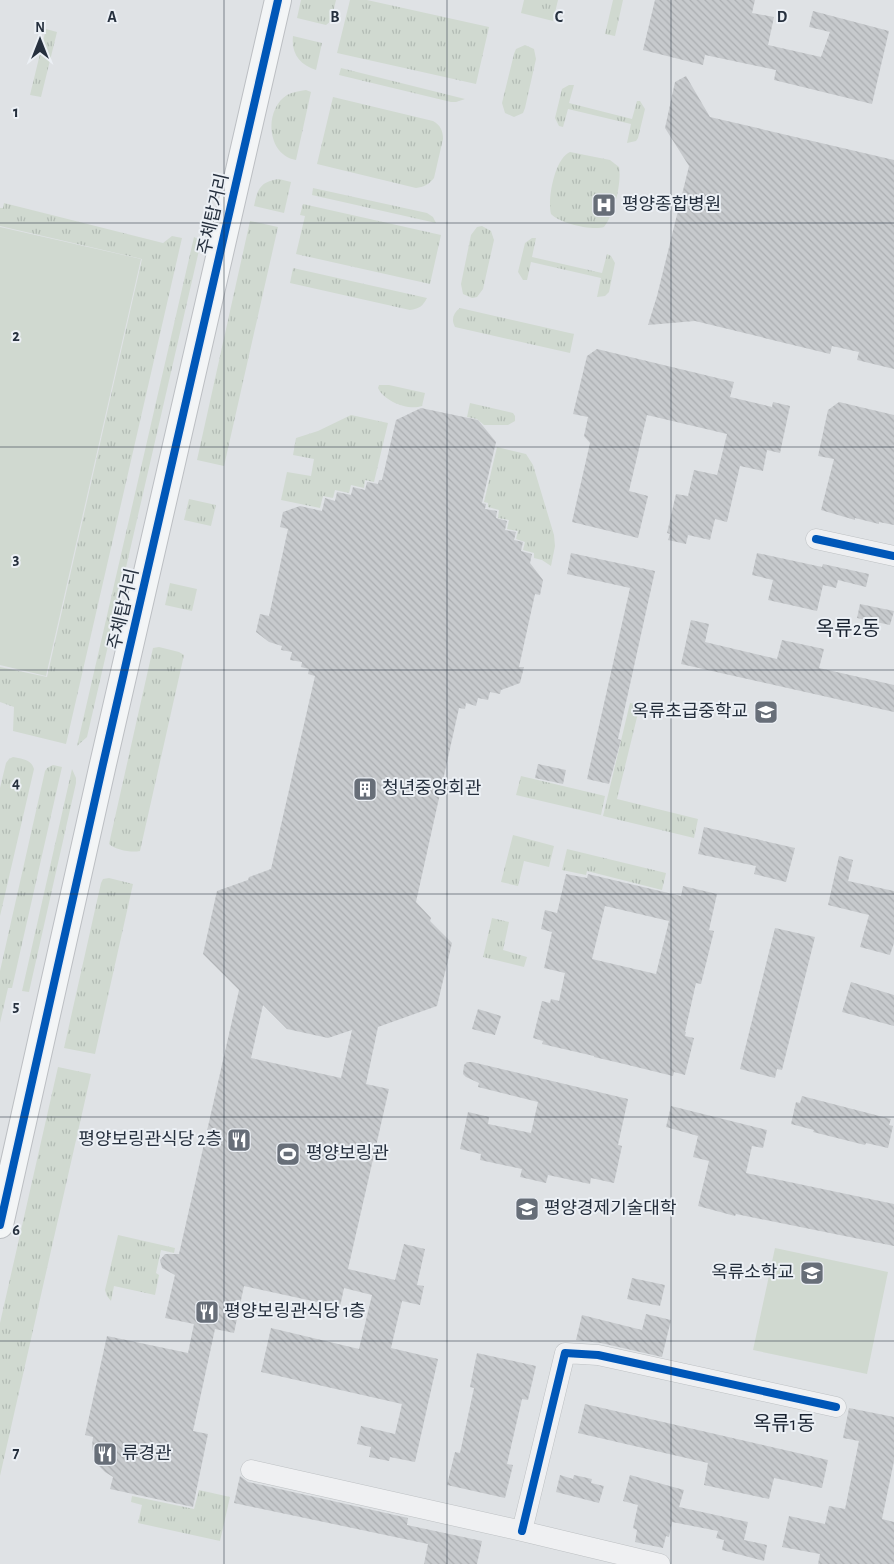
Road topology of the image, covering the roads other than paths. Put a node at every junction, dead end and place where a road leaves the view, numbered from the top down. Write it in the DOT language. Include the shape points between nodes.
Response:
graph roads {
  1 [pos="278,0"];
  2 [pos="816,539"];
  3 [pos="894,556"];
  4 [pos="0,1224"];
  5 [pos="836,1407"];
  6 [pos="251,1470"];
  7 [pos="522,1531"];
  8 [pos="660,1564"];
  1 -- 4 [label="main road, 주체탑거리"];
  2 -- 3 [label="street"];
  5 -- 7 [label="street" via="598,1354 565,1353"];
  6 -- 7 [label="street"];
  7 -- 8 [label="street"];
}
